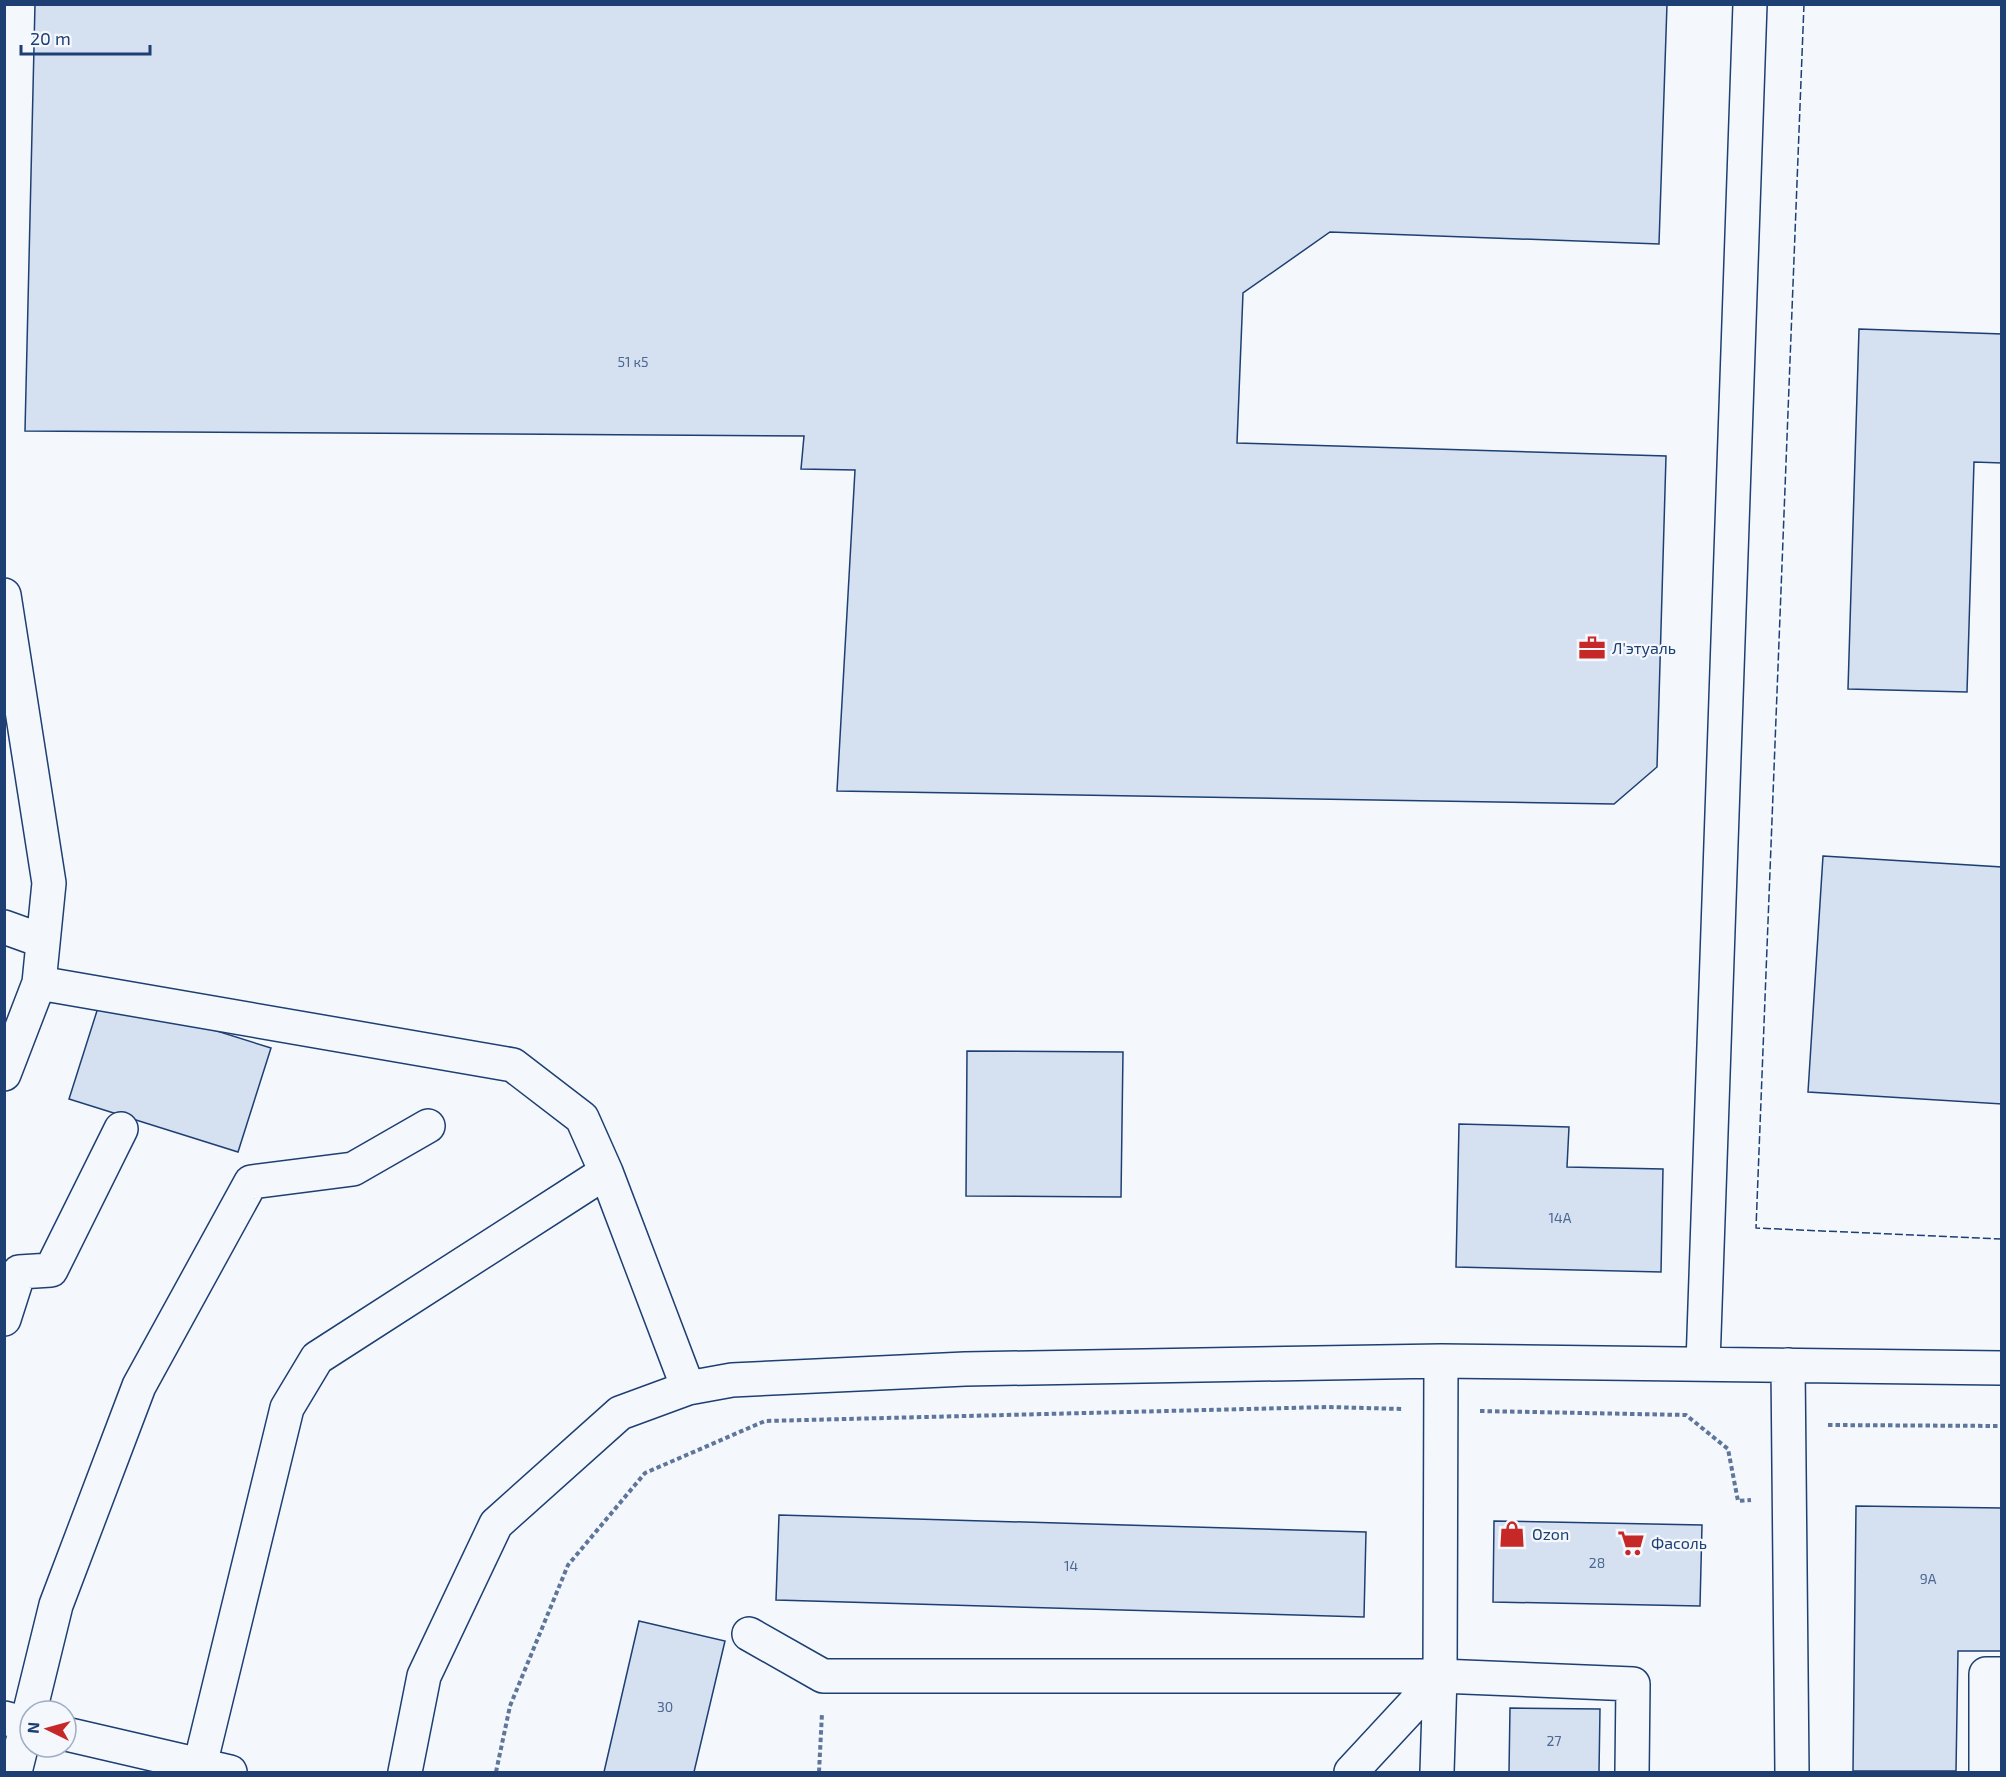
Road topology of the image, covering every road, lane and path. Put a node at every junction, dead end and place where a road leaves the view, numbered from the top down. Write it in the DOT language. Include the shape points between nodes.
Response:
graph roads {
  1 [pos="1749,4"];
  2 [pos="4,595"];
  3 [pos="4,927"];
  4 [pos="43,941"];
  5 [pos="39,983"];
  6 [pos="4,1074"];
  7 [pos="428,1126"];
  8 [pos="121,1129"];
  9 [pos="606,1172"];
  10 [pos="4,1319"];
  11 [pos="1441,1361"];
  12 [pos="1703,1364"];
  13 [pos="1788,1365"];
  14 [pos="2001,1368"];
  15 [pos="688,1389"];
  16 [pos="1441,1410"];
  17 [pos="2001,1426"];
  18 [pos="1823,1434"];
  19 [pos="1789,1497"];
  20 [pos="749,1634"];
  21 [pos="2001,1674"];
  22 [pos="823,1676"];
  23 [pos="1440,1676"];
  24 [pos="29,1699"];
  25 [pos="78,1737"];
  26 [pos="18,1755"];
  27 [pos="209,1770"];
  28 [pos="15,1773"];
  29 [pos="405,1773"];
  30 [pos="496,1773"];
  31 [pos="819,1773"];
  32 [pos="1351,1773"];
  33 [pos="1437,1773"];
  34 [pos="1632,1773"];
  35 [pos="1792,1773"];
  36 [pos="1986,1773"];
  1 -- 12 [label="street"];
  2 -- 4 [label="street" via="49,884"];
  3 -- 4 [label="street"];
  4 -- 5 [label="street"];
  5 -- 6 [label="street"];
  5 -- 9 [label="street" via="513,1065 582,1118"];
  7 -- 24 [label="street" via="353,1169 251,1182 139,1386 56,1605"];
  8 -- 10 [label="street" via="51,1270 19,1272"];
  9 -- 15 [label="street"];
  9 -- 27 [label="street" via="317,1358 287,1408"];
  11 -- 12 [label="street"];
  11 -- 15 [label="street" via="965,1369 732,1380"];
  11 -- 16 [label="street"];
  12 -- 13 [label="street"];
  13 -- 14 [label="street"];
  13 -- 19 [label="street"];
  15 -- 29 [label="street" via="620,1413 496,1524 424,1676"];
  16 -- 19 [label="path" via="1686,1415 1728,1449 1738,1501"];
  16 -- 23 [label="street"];
  16 -- 30 [label="path" via="1327,1407 765,1421 645,1473 568,1565 510,1706"];
  17 -- 18 [label="path" via="1828,1425"];
  19 -- 35 [label="street"];
  20 -- 22 [label="street"];
  21 -- 36 [label="street" via="1986,1674"];
  22 -- 23 [label="street"];
  22 -- 31 [label="path"];
  23 -- 32 [label="street"];
  23 -- 33 [label="street"];
  23 -- 34 [label="street" via="1633,1684"];
  25 -- 27 [label="street"];
  26 -- 28 [label="street"];
}
